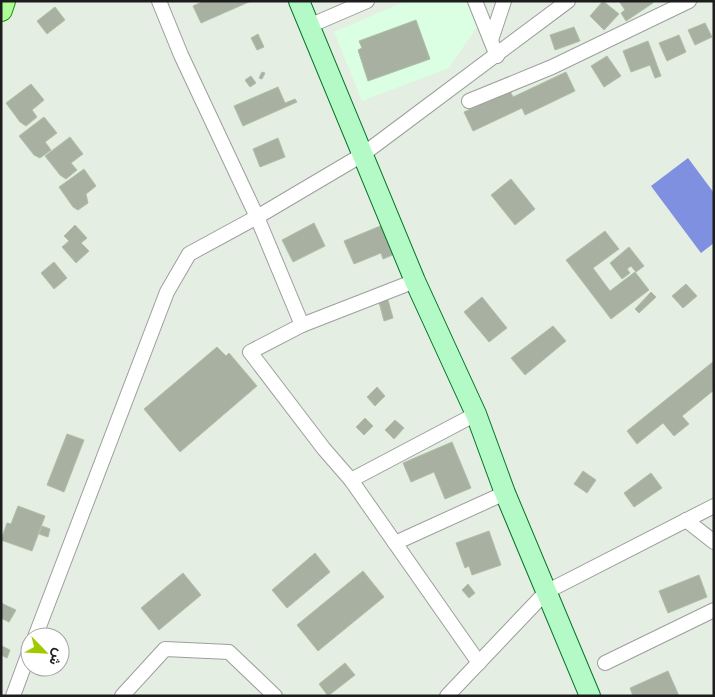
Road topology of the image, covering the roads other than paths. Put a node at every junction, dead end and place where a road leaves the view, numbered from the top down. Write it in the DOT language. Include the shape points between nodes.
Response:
graph roads {
  1 [pos="4,1"];
  2 [pos="159,1"];
  3 [pos="299,1"];
  4 [pos="367,1"];
  5 [pos="475,1"];
  6 [pos="504,1"];
  7 [pos="568,1"];
  8 [pos="689,1"];
  9 [pos="557,6"];
  10 [pos="663,7"];
  11 [pos="1,10"];
  12 [pos="309,26"];
  13 [pos="491,40"];
  14 [pos="498,56"];
  15 [pos="469,101"];
  16 [pos="362,155"];
  17 [pos="257,217"];
  18 [pos="415,281"];
  19 [pos="302,326"];
  20 [pos="476,414"];
  21 [pos="351,480"];
  22 [pos="505,493"];
  23 [pos="714,506"];
  24 [pos="686,520"];
  25 [pos="714,542"];
  26 [pos="394,543"];
  27 [pos="546,592"];
  28 [pos="714,610"];
  29 [pos="39,627"];
  30 [pos="479,663"];
  31 [pos="605,663"];
  32 [pos="20,676"];
  33 [pos="12,696"];
  34 [pos="122,696"];
  35 [pos="275,696"];
  36 [pos="446,696"];
  37 [pos="590,696"];
  1 -- 11 [label="main road"];
  2 -- 17 [label="street"];
  3 -- 12 [label="main road"];
  4 -- 12 [label="street"];
  5 -- 13 [label="street"];
  6 -- 13 [label="street"];
  7 -- 9 [label="street"];
  8 -- 10 [label="street"];
  9 -- 14 [label="street"];
  10 -- 15 [label="street" via="552,67"];
  12 -- 16 [label="main road"];
  13 -- 14 [label="street"];
  14 -- 16 [label="street"];
  16 -- 17 [label="street"];
  16 -- 18 [label="main road"];
  17 -- 19 [label="street"];
  17 -- 29 [label="street" via="189,254 166,292"];
  18 -- 19 [label="street"];
  18 -- 20 [label="main road"];
  19 -- 21 [label="street" via="250,352 324,450"];
  20 -- 21 [label="street"];
  20 -- 22 [label="main road"];
  21 -- 26 [label="street"];
  22 -- 26 [label="street"];
  22 -- 27 [label="main road"];
  23 -- 24 [label="street"];
  24 -- 25 [label="street"];
  24 -- 27 [label="street"];
  26 -- 30 [label="street"];
  27 -- 30 [label="street"];
  27 -- 37 [label="main road"];
  28 -- 31 [label="street"];
  30 -- 36 [label="street"];
  32 -- 33 [label="street"];
  34 -- 35 [label="street" via="165,650 229,652"];
}
